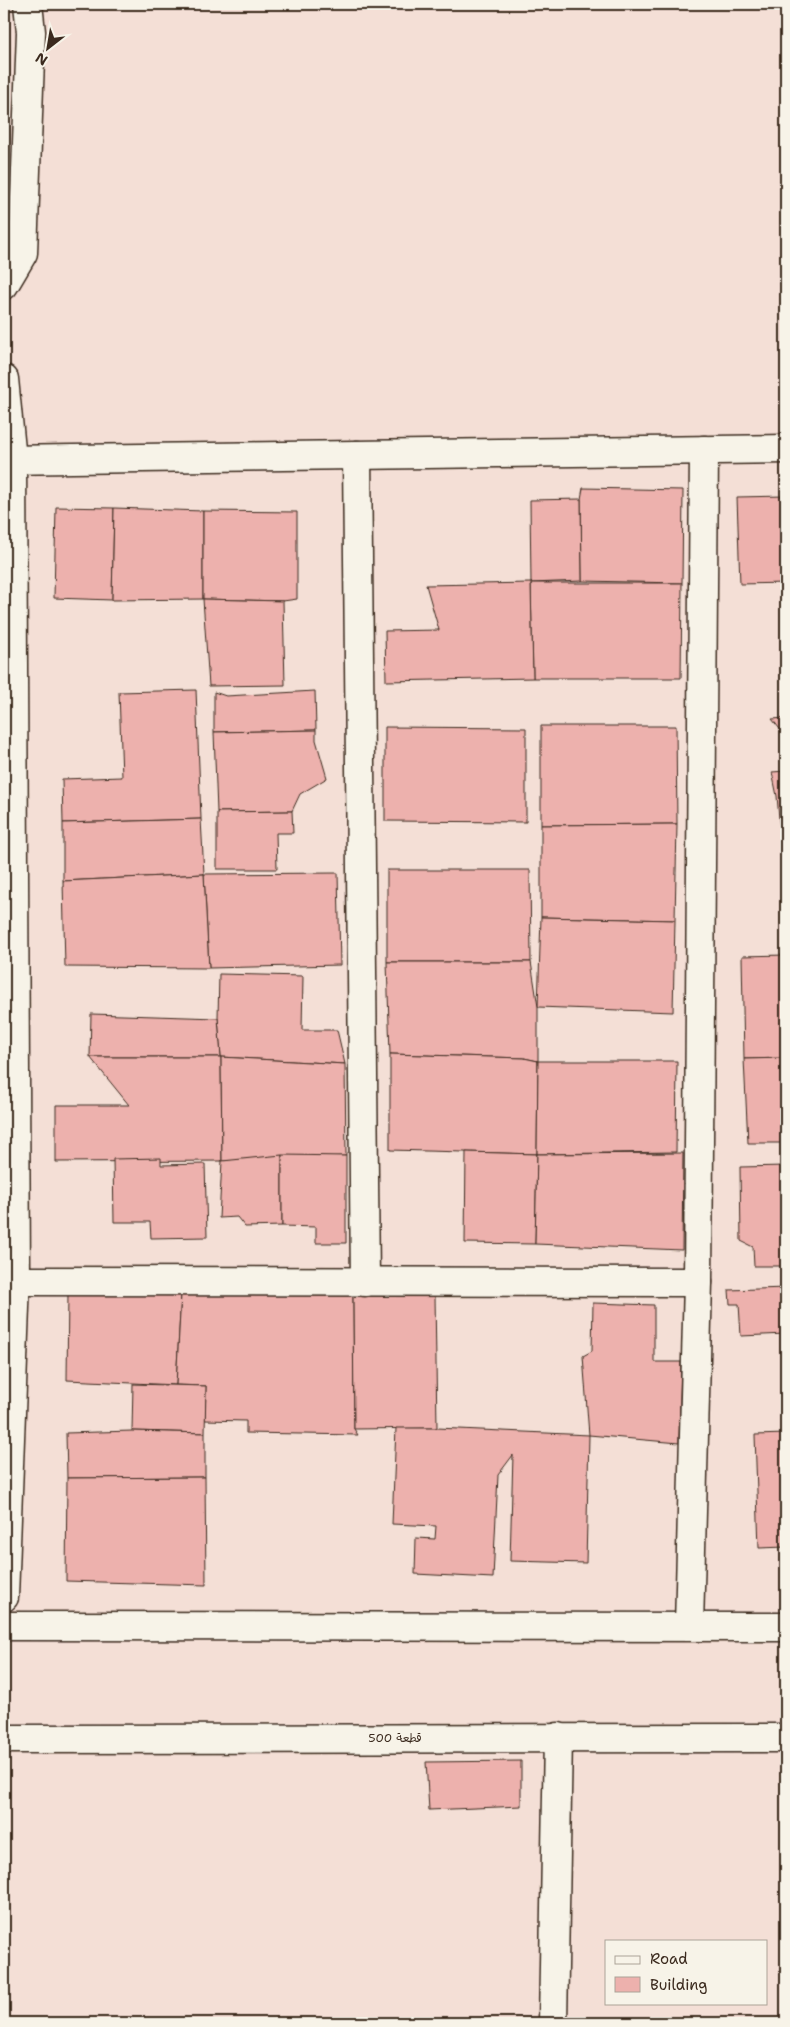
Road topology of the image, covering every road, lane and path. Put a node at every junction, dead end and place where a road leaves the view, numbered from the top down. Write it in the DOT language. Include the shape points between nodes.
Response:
graph roads {
  1 [pos="28,4"];
  2 [pos="4,285"];
  3 [pos="4,379"];
  4 [pos="786,449"];
  5 [pos="704,450"];
  6 [pos="357,455"];
  7 [pos="8,460"];
  8 [pos="16,1281"];
  9 [pos="365,1282"];
  10 [pos="698,1282"];
  11 [pos="4,1597"];
  12 [pos="4,1626"];
  13 [pos="688,1626"];
  14 [pos="786,1627"];
  15 [pos="558,1737"];
  16 [pos="4,1738"];
  17 [pos="786,1738"];
  18 [pos="553,2023"];
  1 -- 2 [label="street" via="31,32 23,253"];
  3 -- 7 [label="street"];
  4 -- 5 [label="street"];
  5 -- 6 [label="street"];
  5 -- 10 [label="street"];
  6 -- 7 [label="street"];
  6 -- 9 [label="street"];
  7 -- 8 [label="street"];
  8 -- 9 [label="street"];
  8 -- 11 [label="street"];
  9 -- 10 [label="street"];
  10 -- 13 [label="street"];
  12 -- 13 [label="street"];
  13 -- 14 [label="street"];
  15 -- 16 [label="street, قطعة 500"];
  15 -- 17 [label="street, قطعة 500"];
  15 -- 18 [label="street"];
}
